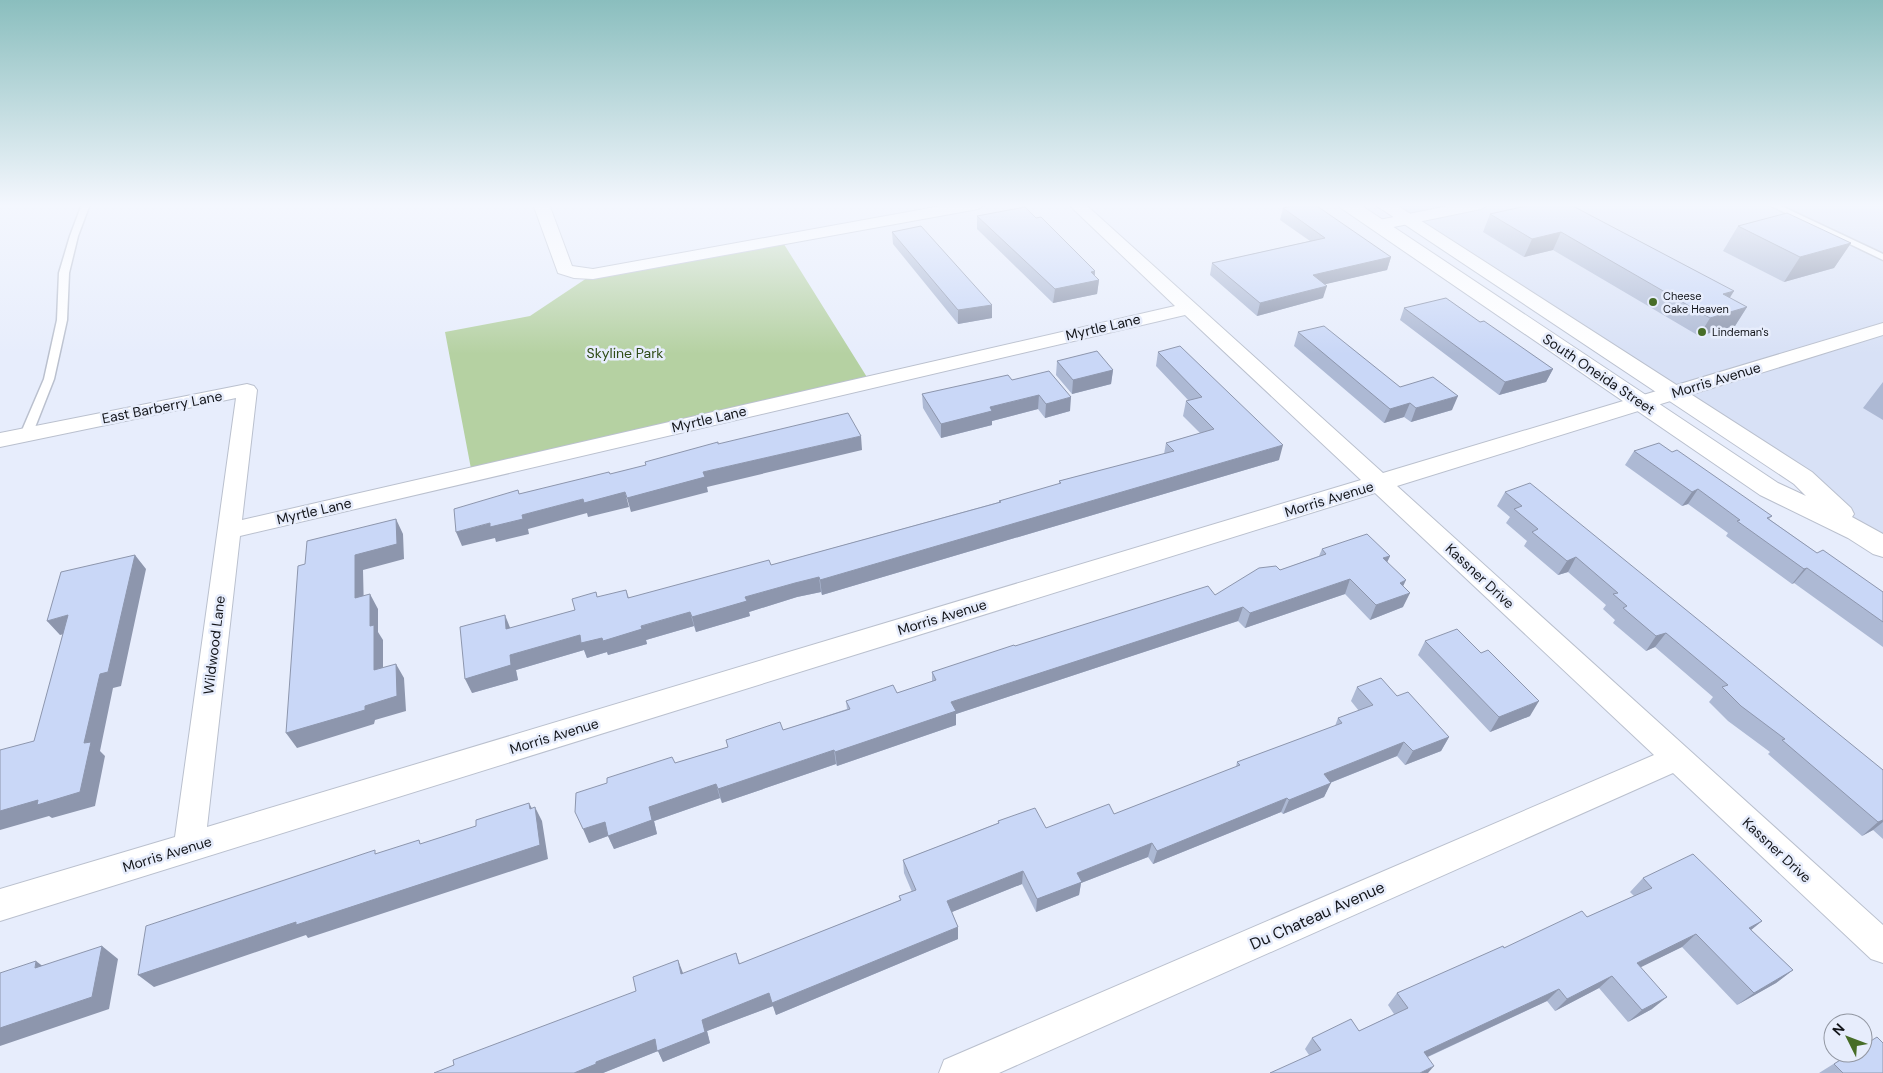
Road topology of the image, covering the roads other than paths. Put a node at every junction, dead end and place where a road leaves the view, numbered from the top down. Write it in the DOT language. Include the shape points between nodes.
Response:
graph roads {
  1 [pos="69,254"];
  2 [pos="558,254"];
  3 [pos="703,254"];
  4 [pos="1130,254"];
  5 [pos="1435,254"];
  6 [pos="1460,254"];
  7 [pos="1189,308"];
  8 [pos="1883,329"];
  9 [pos="1674,393"];
  10 [pos="1642,403"];
  11 [pos="26,435"];
  12 [pos="0,440"];
  13 [pos="240,443"];
  14 [pos="1379,483"];
  15 [pos="229,531"];
  16 [pos="1858,531"];
  17 [pos="1883,547"];
  18 [pos="1677,758"];
  19 [pos="188,848"];
  20 [pos="0,905"];
  21 [pos="1883,947"];
  22 [pos="957,1073"];
  1 -- 11 [label="lane" via="64,273 62,320 49,379"];
  2 -- 3 [label="street" via="564,269 593,274"];
  4 -- 7 [label="street, Kassner Drive"];
  5 -- 10 [label="street, South Oneida Street"];
  6 -- 9 [label="street, South Oneida Street"];
  7 -- 14 [label="street, Kassner Drive"];
  7 -- 15 [label="street, Myrtle Lane"];
  8 -- 9 [label="street, Morris Avenue"];
  9 -- 10 [label="street, Morris Avenue"];
  9 -- 16 [label="street, South Oneida Street" via="1803,478"];
  10 -- 14 [label="street, Morris Avenue"];
  10 -- 16 [label="street, South Oneida Street" via="1769,489"];
  11 -- 12 [label="street"];
  11 -- 13 [label="street, East Barberry Lane" via="247,390"];
  13 -- 15 [label="street, Wildwood Lane"];
  14 -- 18 [label="street, Kassner Drive"];
  14 -- 19 [label="street, Morris Avenue"];
  15 -- 19 [label="street, Wildwood Lane"];
  16 -- 17 [label="street, South Oneida Street"];
  18 -- 21 [label="street, Kassner Drive"];
  18 -- 22 [label="street, Du Chateau Avenue"];
  19 -- 20 [label="street, Morris Avenue"];
}
